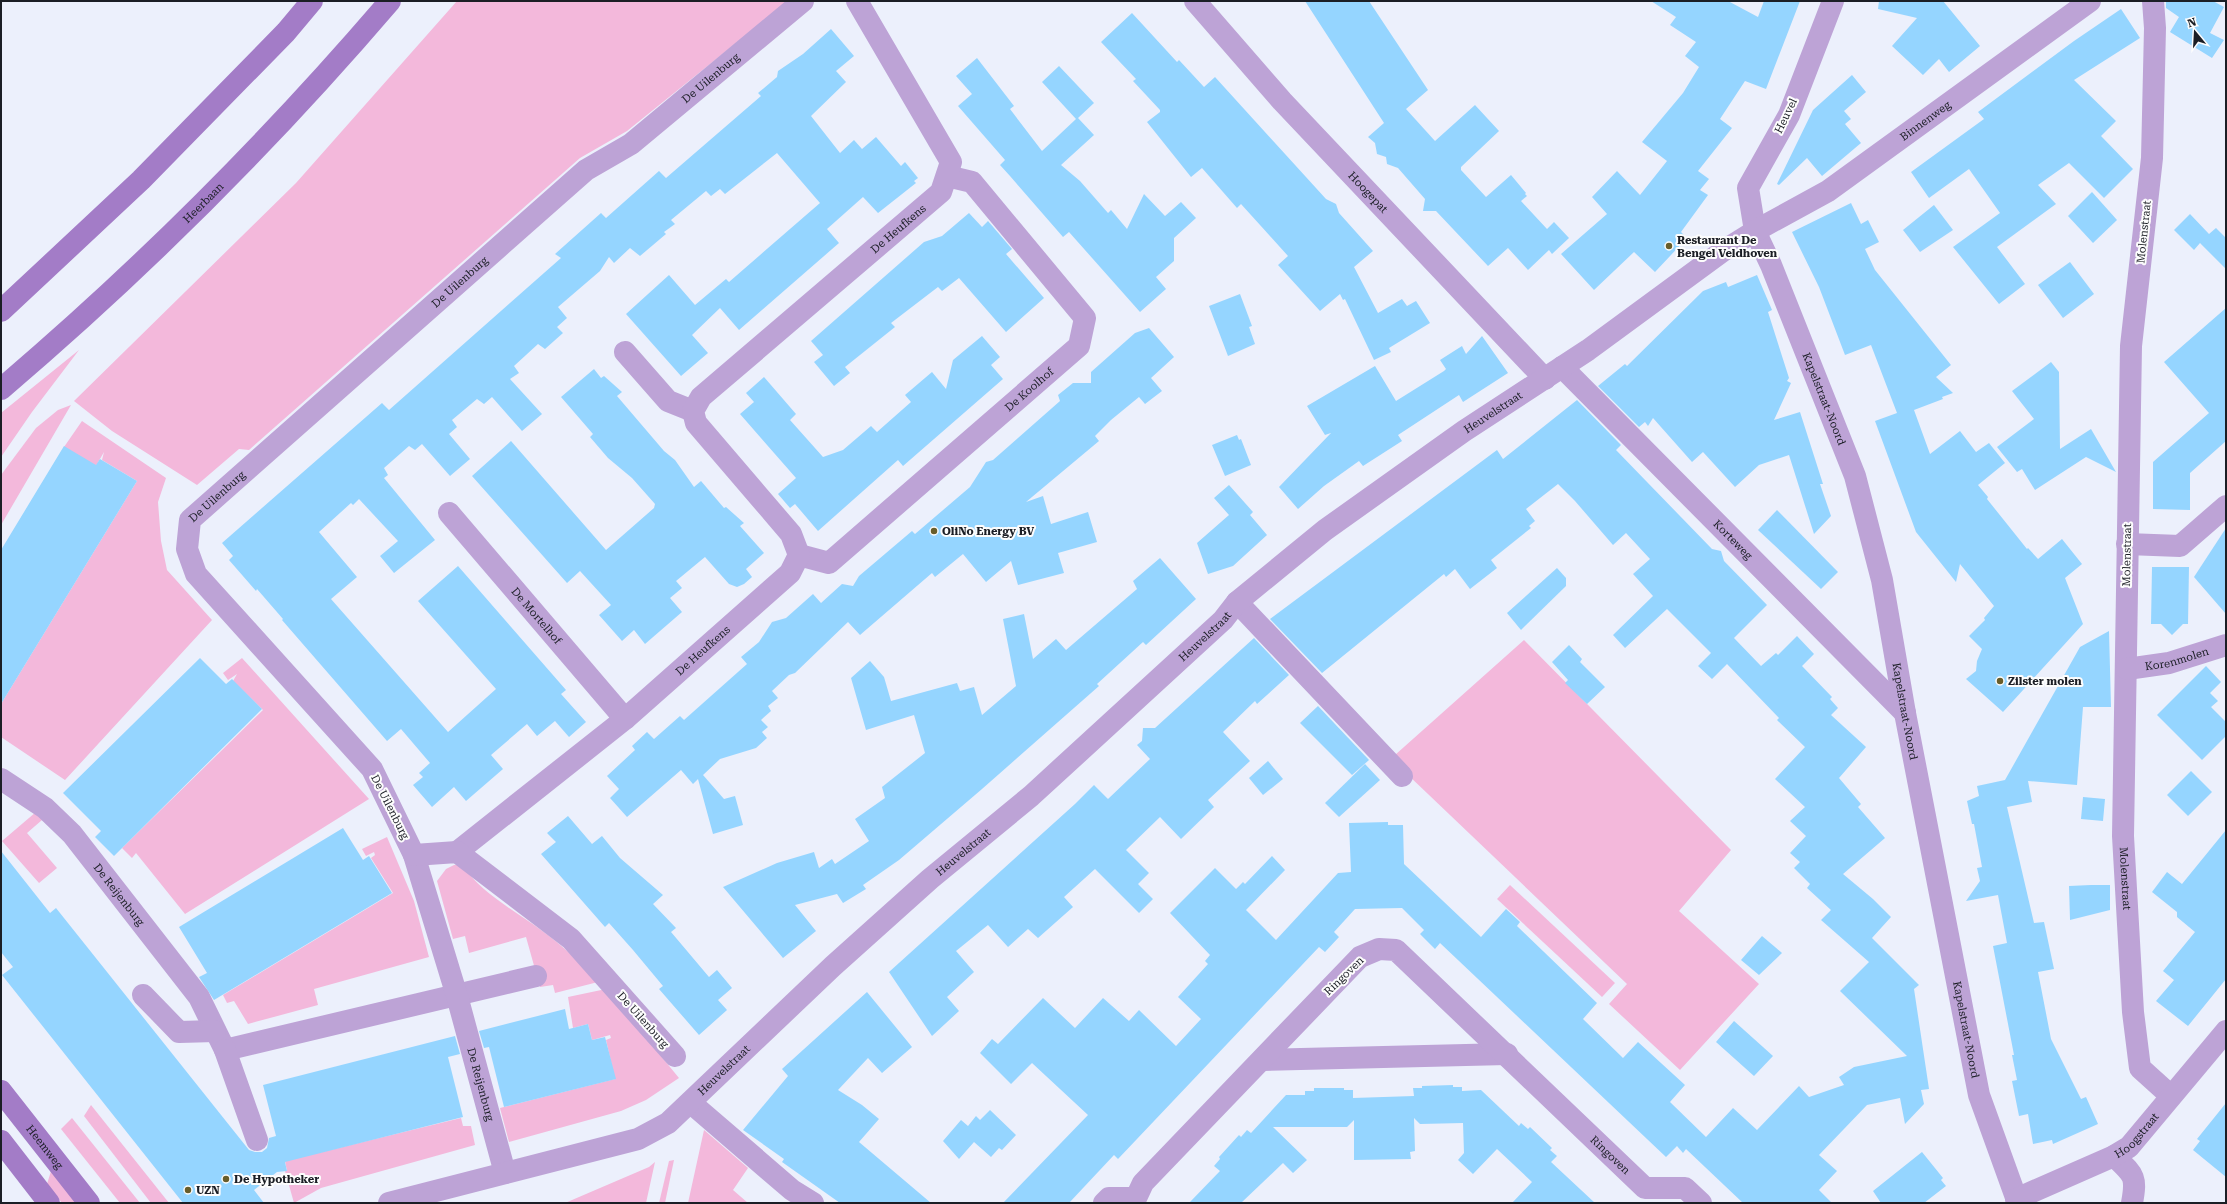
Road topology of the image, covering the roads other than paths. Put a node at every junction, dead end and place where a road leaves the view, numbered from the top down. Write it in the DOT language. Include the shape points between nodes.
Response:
graph roads {
  1 [pos="312,1"];
  2 [pos="390,1"];
  3 [pos="803,1"];
  4 [pos="857,1"];
  5 [pos="1195,1"];
  6 [pos="1833,1"];
  7 [pos="2090,1"];
  8 [pos="2153,1"];
  9 [pos="947,176"];
  10 [pos="1755,231"];
  11 [pos="1,311"];
  12 [pos="625,352"];
  13 [pos="1553,373"];
  14 [pos="1,389"];
  15 [pos="694,411"];
  16 [pos="2226,506"];
  17 [pos="449,513"];
  18 [pos="2127,544"];
  19 [pos="799,555"];
  20 [pos="1237,602"];
  21 [pos="2226,645"];
  22 [pos="2126,669"];
  23 [pos="1905,713"];
  24 [pos="625,719"];
  25 [pos="1402,776"];
  26 [pos="1,779"];
  27 [pos="457,852"];
  28 [pos="414,855"];
  29 [pos="536,976"];
  30 [pos="143,995"];
  31 [pos="457,996"];
  32 [pos="215,1031"];
  33 [pos="2223,1042"];
  34 [pos="224,1050"];
  35 [pos="1507,1054"];
  36 [pos="675,1056"];
  37 [pos="1262,1060"];
  38 [pos="1,1091"];
  39 [pos="2171,1096"];
  40 [pos="691,1103"];
  41 [pos="257,1140"];
  42 [pos="1,1142"];
  43 [pos="2114,1156"];
  44 [pos="505,1173"];
  45 [pos="1644,1195"];
  46 [pos="1137,1200"];
  47 [pos="2017,1201"];
  48 [pos="49,1203"];
  49 [pos="89,1203"];
  50 [pos="389,1203"];
  51 [pos="813,1203"];
  52 [pos="1104,1203"];
  53 [pos="1701,1203"];
  54 [pos="2132,1203"];
  1 -- 11 [label="main road" via="286,32 141,180"];
  2 -- 14 [label="main road, Heerbaan" via="335,66 186,222 69,331"];
  3 -- 28 [label="street, De Uilenburg" via="631,144 586,170 190,520 187,549 196,574 372,769"];
  4 -- 9 [label="street, De Heufkens" via="951,162"];
  5 -- 13 [label="street, Hoogepat" via="1282,101"];
  6 -- 10 [label="street, Heuvel" via="1789,115 1748,188"];
  7 -- 10 [label="street, Binnenweg" via="1828,191"];
  8 -- 18 [label="street, Molenstraat" via="2155,28 2152,158 2131,346"];
  9 -- 15 [label="street, De Heufkens" via="941,192 701,397"];
  9 -- 19 [label="street, De Koolhof" via="972,182 1085,318 1079,346 829,563"];
  10 -- 13 [label="street, Heuvelstraat" via="1723,251"];
  10 -- 23 [label="street, Kapelstraat-Noord" via="1855,476 1882,580"];
  12 -- 15 [label="street" via="668,400"];
  13 -- 20 [label="street, Heuvelstraat" via="1325,530"];
  13 -- 23 [label="street, Korteweg"];
  15 -- 19 [label="street" via="696,423 791,534"];
  16 -- 18 [label="street" via="2180,546"];
  17 -- 24 [label="street, De Mortelhof"];
  18 -- 22 [label="street, Molenstraat"];
  19 -- 24 [label="street, De Heufkens" via="790,573"];
  20 -- 25 [label="street, Heuvelstraat"];
  20 -- 40 [label="street, Heuvelstraat" via="1223,620 1036,791 930,878 833,966"];
  21 -- 22 [label="street, Korenmolen" via="2169,663"];
  22 -- 39 [label="street, Molenstraat" via="2123,836 2133,1012 2140,1068"];
  23 -- 47 [label="street, Kapelstraat-Noord" via="1978,1095"];
  24 -- 27 [label="street, De Heufkens"];
  26 -- 32 [label="street, De Reijenburg" via="45,808 72,834 199,997"];
  27 -- 28 [label="street"];
  27 -- 36 [label="street, De Uilenburg" via="571,939"];
  28 -- 31 [label="street, De Reijenburg"];
  29 -- 31 [label="street"];
  30 -- 32 [label="street" via="179,1032"];
  31 -- 34 [label="street"];
  31 -- 44 [label="street, De Reijenburg"];
  32 -- 34 [label="street, De Reijenburg"];
  33 -- 39 [label="street, Hoogstraat"];
  34 -- 41 [label="street, De Reijenburg"];
  35 -- 37 [label="street"];
  35 -- 37 [label="street, Ringoven" via="1396,950 1379,949 1360,958"];
  35 -- 45 [label="street, Ringoven"];
  37 -- 46 [label="street, Ringoven" via="1143,1183"];
  38 -- 49 [label="main road, Heemweg"];
  39 -- 43 [label="street, Hoogstraat" via="2129,1147"];
  40 -- 44 [label="street, Heuvelstraat" via="668,1123 638,1139"];
  40 -- 51 [label="street, Heuvelstraat" via="792,1190"];
  42 -- 48 [label="main road"];
  43 -- 47 [label="street, Hoogstraat"];
  43 -- 54 [label="street" via="2128,1169 2136,1183"];
  44 -- 50 [label="street, Heuvelstraat"];
  45 -- 53 [label="street, Ringoven" via="1686,1188"];
  46 -- 52 [label="street, Ringoven" via="1109,1198"];
}
